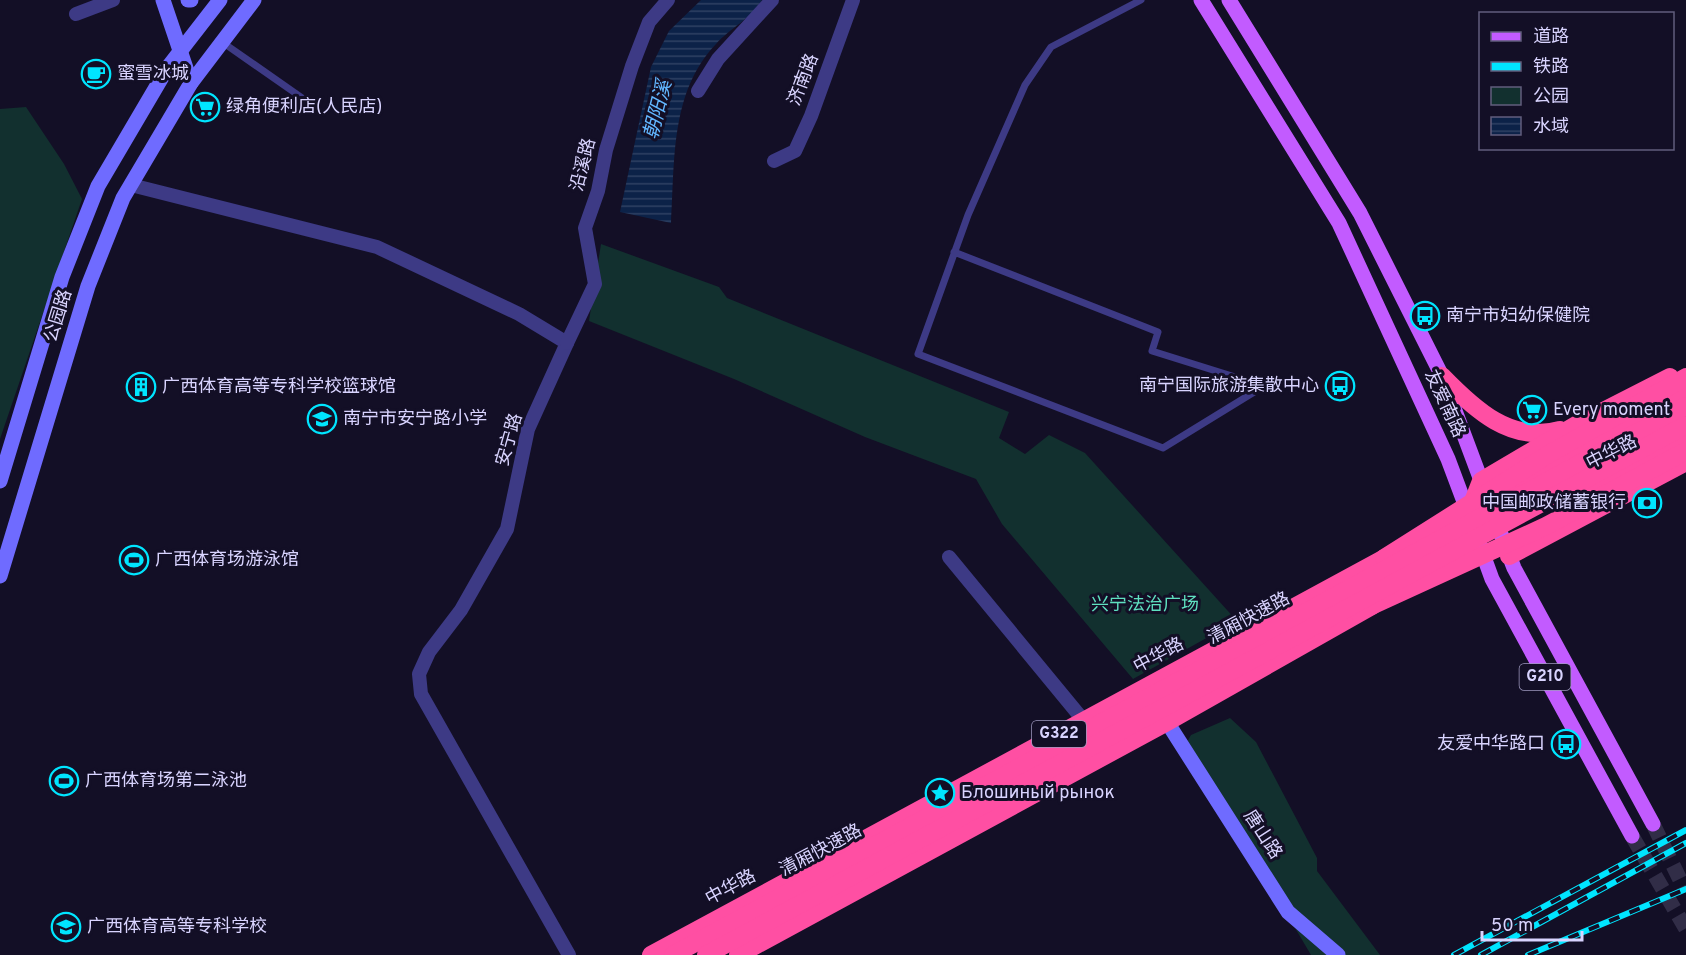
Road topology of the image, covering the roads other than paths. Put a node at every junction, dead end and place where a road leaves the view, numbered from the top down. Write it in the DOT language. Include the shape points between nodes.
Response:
graph roads {
  1 [pos="112,0"];
  2 [pos="162,0"];
  3 [pos="220,0"];
  4 [pos="255,0"];
  5 [pos="668,0"];
  6 [pos="772,0"];
  7 [pos="853,0"];
  8 [pos="1141,0"];
  9 [pos="1201,0"];
  10 [pos="1229,0"];
  11 [pos="76,14"];
  12 [pos="222,42"];
  13 [pos="180,52"];
  14 [pos="191,83"];
  15 [pos="698,91"];
  16 [pos="308,102"];
  17 [pos="774,161"];
  18 [pos="131,185"];
  19 [pos="954,252"];
  20 [pos="567,343"];
  21 [pos="1686,369"];
  22 [pos="1442,376"];
  23 [pos="1686,377"];
  24 [pos="1686,392"];
  25 [pos="1686,406"];
  26 [pos="1576,425"];
  27 [pos="1686,425"];
  28 [pos="1686,439"];
  29 [pos="1686,452"];
  30 [pos="1686,462"];
  31 [pos="0,481"];
  32 [pos="1481,481"];
  33 [pos="1489,502"];
  34 [pos="1468,514"];
  35 [pos="1500,532"];
  36 [pos="1480,544"];
  37 [pos="1509,556"];
  38 [pos="949,557"];
  39 [pos="0,576"];
  40 [pos="1248,651"];
  41 [pos="1084,721"];
  42 [pos="1167,722"];
  43 [pos="1653,824"];
  44 [pos="1632,836"];
  45 [pos="569,955"];
  46 [pos="651,955"];
  47 [pos="673,955"];
  48 [pos="706,955"];
  49 [pos="738,955"];
  50 [pos="1338,955"];
  1 -- 11 [label="street"];
  2 -- 13 [label="main road"];
  3 -- 13 [label="main road, 公园路"];
  4 -- 12 [label="main road, 公园路"];
  5 -- 20 [label="street, 沿溪路" via="649,22 606,150 585,228 595,284"];
  6 -- 15 [label="street" via="718,58"];
  7 -- 17 [label="street, 济南路" via="795,151"];
  8 -- 19 [label="lane" via="1051,47 1025,85"];
  9 -- 34 [label="main road, 友爱南路" via="1339,223 1448,459"];
  10 -- 22 [label="main road, 友爱南路" via="1360,213"];
  12 -- 14 [label="main road, 公园路"];
  12 -- 16 [label="lane"];
  13 -- 14 [label="main road"];
  13 -- 31 [label="main road, 公园路" via="98,186 62,277"];
  14 -- 18 [label="main road, 公园路"];
  18 -- 20 [label="street" via="377,247 519,314"];
  18 -- 39 [label="main road, 公园路" via="88,286"];
  19 -- 19 [label="lane" via="918,354 1163,448 1263,386 1152,351 1158,332"];
  20 -- 45 [label="street, 安宁路" via="528,429 507,529 462,610 429,652 419,674 421,694"];
  21 -- 26 [label="highway"];
  22 -- 26 [label="highway" via="1492,421 1524,434"];
  22 -- 32 [label="main road, 友爱南路"];
  23 -- 40 [label="highway, bridge" via="1549,454"];
  24 -- 33 [label="highway, 中华路"];
  25 -- 40 [label="highway, 清厢快速路, bridge"];
  26 -- 32 [label="highway"];
  27 -- 40 [label="highway, 清厢快速路, bridge"];
  28 -- 35 [label="highway, 中华路"];
  29 -- 40 [label="highway, bridge" via="1546,526 1436,578"];
  30 -- 37 [label="highway"];
  32 -- 33 [label="main road, 友爱南路"];
  32 -- 34 [label="highway"];
  33 -- 34 [label="highway, 中华路"];
  33 -- 35 [label="main road, 友爱南路"];
  34 -- 36 [label="main road, 友爱南路 / G210"];
  34 -- 41 [label="highway, 中华路 / G322"];
  35 -- 36 [label="highway, 中华路 / G322"];
  35 -- 37 [label="main road, 友爱南路 / G210"];
  36 -- 42 [label="highway, 中华路 / G322"];
  36 -- 44 [label="main road, 友爱南路 / G210" via="1492,579"];
  37 -- 43 [label="main road, 友爱南路 / G210"];
  38 -- 41 [label="street"];
  40 -- 47 [label="highway, 清厢快速路, bridge"];
  40 -- 48 [label="highway, 清厢快速路, bridge"];
  41 -- 46 [label="highway, 中华路 / G322"];
  42 -- 49 [label="highway, 中华路 / G322"];
  42 -- 50 [label="main road, 唐山路" via="1288,912"];
}
